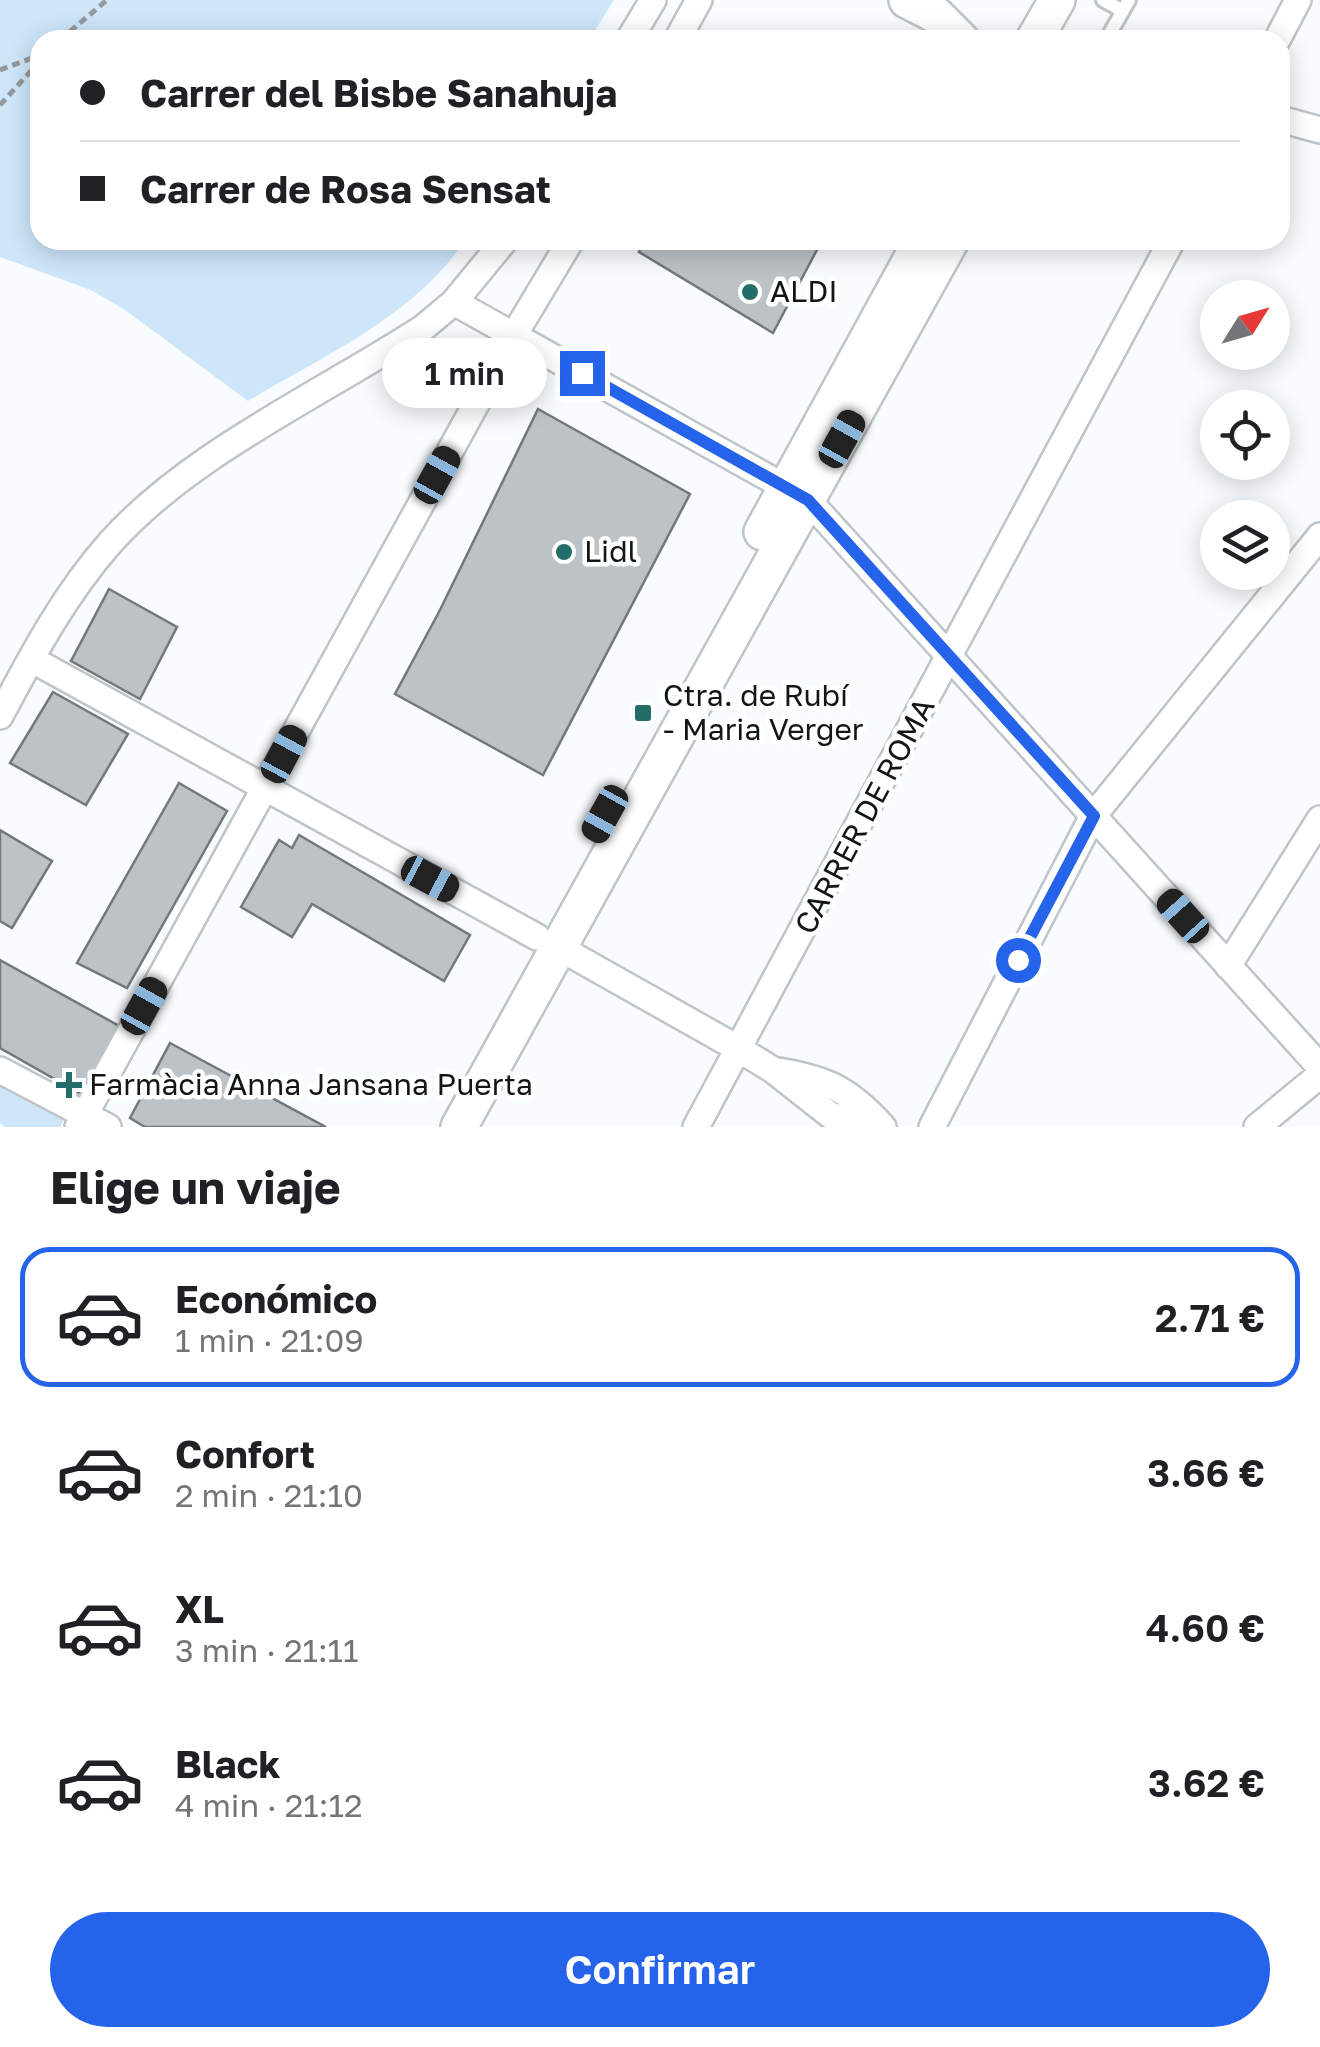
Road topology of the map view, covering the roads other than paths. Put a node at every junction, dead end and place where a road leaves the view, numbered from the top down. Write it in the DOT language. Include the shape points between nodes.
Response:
graph roads {
  1 [pos="653,0"];
  2 [pos="699,0"];
  3 [pos="908,0"];
  4 [pos="1056,0"];
  5 [pos="1068,0"];
  6 [pos="1083,0"];
  7 [pos="1103,0"];
  8 [pos="1298,0"];
  9 [pos="1126,5"];
  10 [pos="635,30"];
  11 [pos="682,30"];
  12 [pos="951,30"];
  13 [pos="1040,30"];
  14 [pos="1060,30"];
  15 [pos="1064,30"];
  16 [pos="1112,30"];
  17 [pos="1282,30"];
  18 [pos="1290,122"];
  19 [pos="1320,130"];
  20 [pos="496,250"];
  21 [pos="565,250"];
  22 [pos="917,250"];
  23 [pos="945,250"];
  24 [pos="1167,250"];
  25 [pos="454,302"];
  26 [pos="514,335"];
  27 [pos="797,493"];
  28 [pos="1320,536"];
  29 [pos="950,658"];
  30 [pos="31,659"];
  31 [pos="0,716"];
  32 [pos="264,789"];
  33 [pos="1094,816"];
  34 [pos="1320,819"];
  35 [pos="547,942"];
  36 [pos="1228,966"];
  37 [pos="738,1049"];
  38 [pos="0,1070"];
  39 [pos="1320,1071"];
  40 [pos="81,1121"];
  41 [pos="108,1127"];
  42 [pos="431,1127"];
  43 [pos="459,1127"];
  44 [pos="696,1127"];
  45 [pos="880,1127"];
  46 [pos="932,1127"];
  47 [pos="1257,1127"];
  1 -- 10 [label="street"];
  2 -- 11 [label="street"];
  3 -- 12 [label="main road"];
  4 -- 13 [label="main road"];
  5 -- 14 [label="main road"];
  6 -- 15 [label="main road"];
  7 -- 9 [label="lane"];
  8 -- 17 [label="street"];
  9 -- 16 [label="lane"];
  18 -- 19 [label="street"];
  20 -- 25 [label="street"];
  21 -- 26 [label="street"];
  22 -- 27 [label="main road"];
  23 -- 27 [label="main road"];
  24 -- 29 [label="street, CARRER DE ROMA"];
  25 -- 26 [label="street"];
  25 -- 30 [label="street" via="423,328 205,463 139,515 80,579"];
  26 -- 27 [label="street"];
  26 -- 32 [label="street"];
  27 -- 29 [label="street"];
  27 -- 35 [label="main road"];
  28 -- 33 [label="street"];
  29 -- 33 [label="street"];
  29 -- 37 [label="street, CARRER DE ROMA"];
  30 -- 31 [label="street"];
  30 -- 32 [label="street"];
  32 -- 35 [label="street"];
  32 -- 40 [label="street"];
  33 -- 36 [label="street"];
  33 -- 46 [label="street"];
  34 -- 36 [label="street"];
  35 -- 37 [label="street"];
  35 -- 42 [label="main road"];
  35 -- 43 [label="main road"];
  36 -- 39 [label="street"];
  37 -- 44 [label="street, CARRER DE ROMA"];
  37 -- 45 [label="street" via="773,1070 840,1087"];
  38 -- 40 [label="street"];
  39 -- 47 [label="street"];
  40 -- 41 [label="street"];
}
